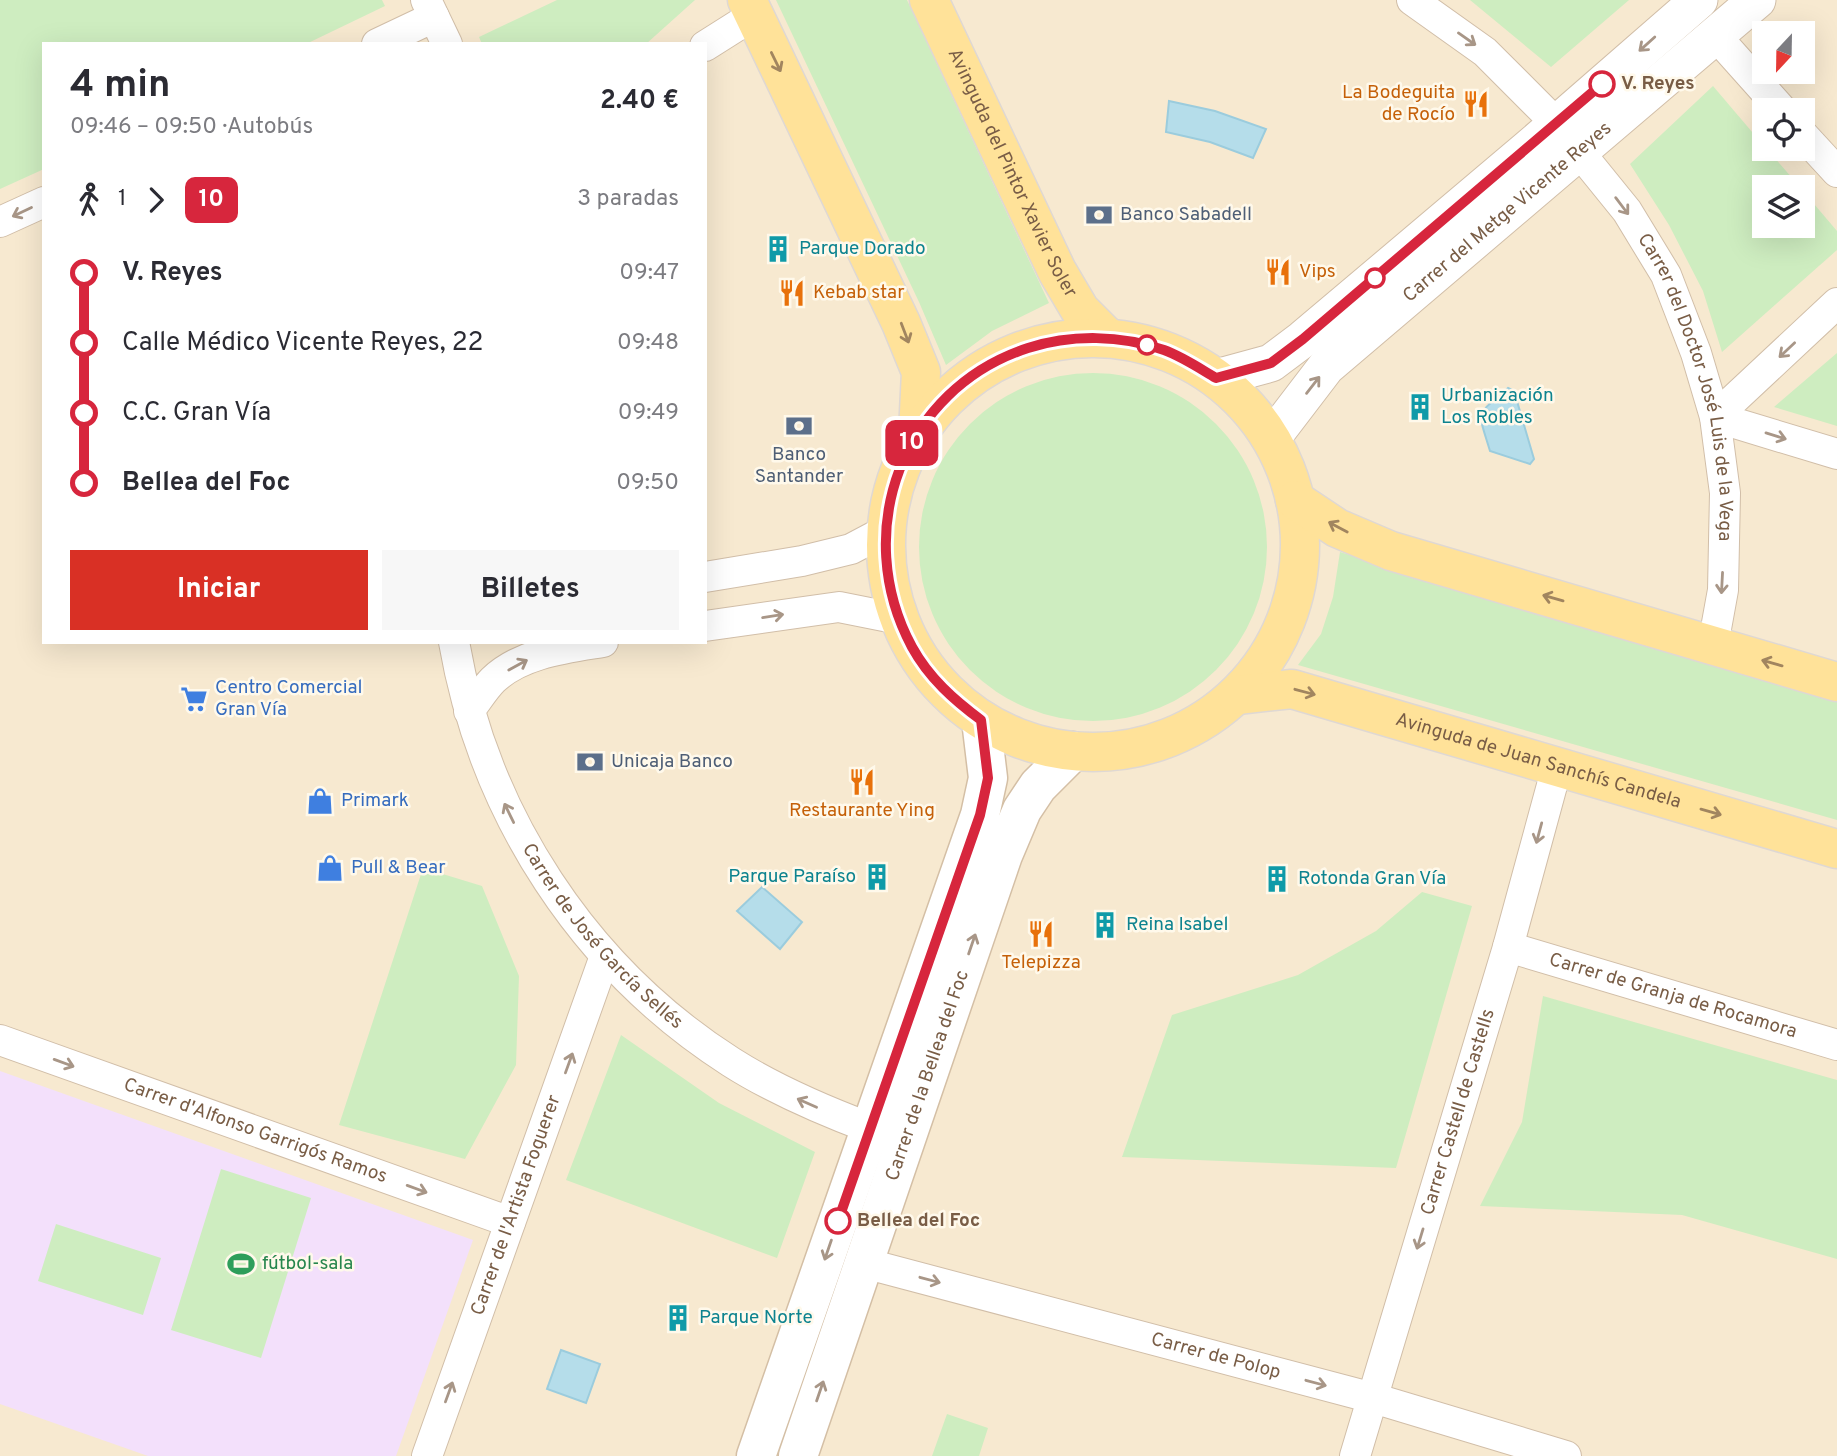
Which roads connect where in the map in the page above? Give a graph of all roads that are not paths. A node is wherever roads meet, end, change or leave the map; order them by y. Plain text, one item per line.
1 (929, 0) edge
2 (1412, 0) edge
3 (1757, 0) edge
4 (1695, 1) edge
5 (750, 7) edge
6 (430, 8) edge
7 (1715, 35) junction
8 (380, 42) edge
9 (446, 42) edge
10 (707, 44) edge
11 (1771, 98) edge
12 (1557, 124) junction
13 (1815, 148) edge
14 (1580, 153) junction
15 (1837, 172) edge
16 (42, 203) edge
17 (0, 222) edge
18 (1837, 303) edge
19 (1108, 338) junction
20 (1216, 378) junction
21 (1716, 417) junction
22 (918, 432) junction
23 (1271, 439) junction
24 (1837, 454) edge
25 (1296, 500) junction
26 (885, 531) junction
27 (707, 577) edge
28 (899, 619) junction
29 (707, 626) edge
30 (454, 644) edge
31 (591, 644) edge
32 (1713, 645) junction
33 (1837, 682) edge
34 (1237, 695) junction
35 (469, 711) junction
36 (981, 720) junction
37 (1073, 751) junction
38 (1557, 767) junction
39 (1837, 849) edge
40 (1508, 947) junction
41 (606, 957) junction
42 (0, 1040) edge
43 (1837, 1045) edge
44 (870, 1128) junction
45 (510, 1222) junction
46 (864, 1263) junction
47 (1373, 1398) junction
48 (426, 1456) edge
49 (756, 1456) edge
50 (798, 1456) edge
51 (1355, 1456) edge
52 (1566, 1456) edge

1 - 19 main road, Avinguda del Pintor Xavier Soler
2 -> 12 street
3 - 7 street, Carrer del Metge Vicente Reyes
4 -> 12 street, Carrer del Metge Vicente Reyes
5 - 10 street
5 -> 22 main road
6 - 8 street
6 - 9 street
7 - 11 street
7 - 14 street, Carrer del Metge Vicente Reyes
12 - 20 street, Carrer del Metge Vicente Reyes
13 - 15 street
14 -> 21 street, Carrer del Doctor José Luis de la Vega
23 -> 14 street, Carrer del Metge Vicente Reyes
16 -> 17 street
18 -> 21 street
19 - 20 main road
19 - 22 main road
20 - 23 main road
21 -> 24 street
21 -> 32 street, Carrer del Doctor José Luis de la Vega
22 - 26 main road
23 - 25 main road
32 -> 25 main road
25 - 34 main road
26 - 27 street
26 - 28 main road
29 -> 28 street
28 - 36 main road
30 - 35 street, Carrer de José García Sellés
35 -> 31 street
33 -> 32 main road
34 - 37 main road
34 -> 38 main road, Avinguda de Juan Sanchís Candela
41 -> 35 street, Carrer de José García Sellés
36 - 37 main road
36 - 44 main road, Carrer de la Bellea del Foc
46 -> 37 main road, Carrer de la Bellea del Foc
38 -> 39 main road, Avinguda de Juan Sanchís Candela
38 -> 40 street, Carrer Castell de Castells
40 - 43 street, Carrer de Granja de Rocamora
40 -> 47 street, Carrer Castell de Castells
44 -> 41 street, Carrer de José García Sellés
45 -> 41 street, Carrer de l'Artista Foguerer
42 -> 45 street, Carrer d'Alfonso Garrigós Ramos
44 -> 49 main road, Carrer de la Bellea del Foc
48 -> 45 street, Carrer de l'Artista Foguerer
46 -> 47 street, Carrer de Polop
50 -> 46 main road, Carrer de la Bellea del Foc
47 - 51 street, Carrer Castell de Castells
47 - 52 street, Carrer de Polop

